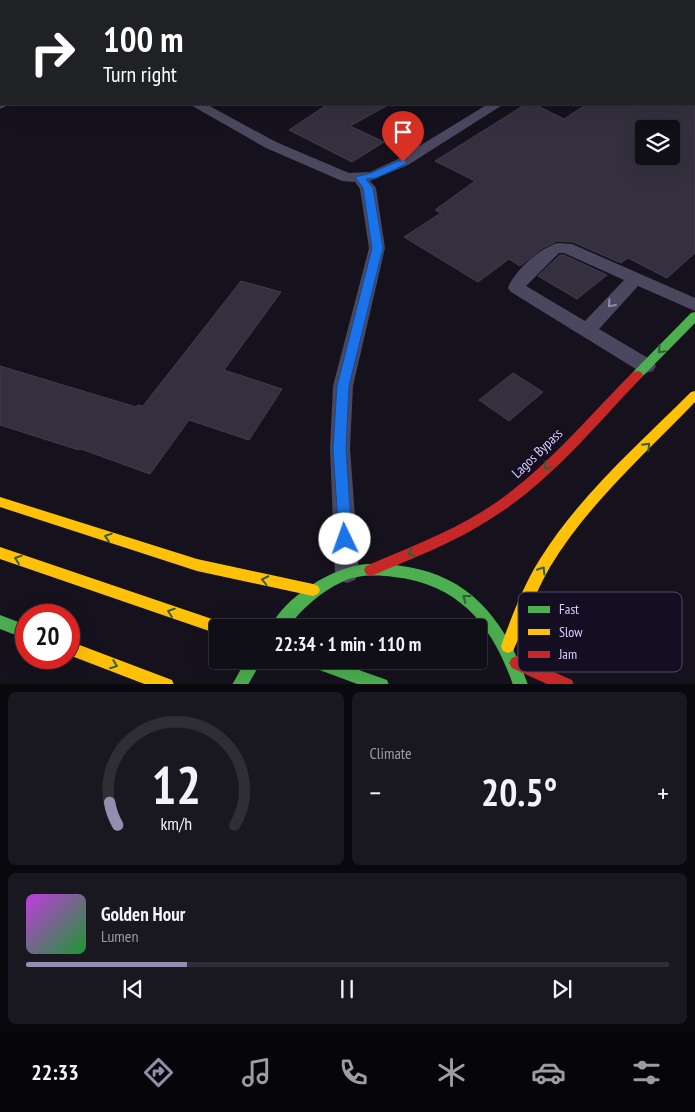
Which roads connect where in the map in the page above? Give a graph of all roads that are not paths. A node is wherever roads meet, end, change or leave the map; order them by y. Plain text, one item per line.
1 (198, 105) edge
2 (496, 105) edge
3 (359, 177) junction
4 (635, 278) junction
5 (695, 305) edge
6 (695, 316) edge
7 (587, 330) junction
8 (646, 366) junction
9 (695, 395) edge
10 (0, 502) edge
11 (0, 553) edge
12 (371, 570) junction
13 (347, 573) junction
14 (313, 590) junction
15 (530, 592) edge
16 (284, 619) edge
17 (518, 621) edge
18 (0, 622) edge
19 (209, 625) edge
20 (15, 628) edge
21 (508, 646) junction
22 (80, 652) edge
23 (517, 663) joint
24 (518, 668) edge
25 (248, 669) edge
26 (337, 669) edge
27 (538, 672) edge
28 (167, 684) edge
29 (239, 684) edge
30 (382, 684) edge
31 (567, 684) edge

1 - 3 lane
2 - 3 lane
3 - 13 lane
4 - 5 lane
4 -> 7 lane
4 - 7 lane
6 -> 8 main road, Lagos Bypass
7 - 8 lane
8 -> 12 main road, Lagos Bypass
15 -> 9 main road
14 -> 10 main road
19 -> 11 main road
12 - 13 main road
21 -> 12 main road
13 - 14 main road
14 - 16 main road
21 -> 17 main road
18 - 20 main road
21 - 23 main road
22 -> 28 main road
23 - 24 main road
25 - 29 main road
26 - 30 main road
27 - 31 main road

